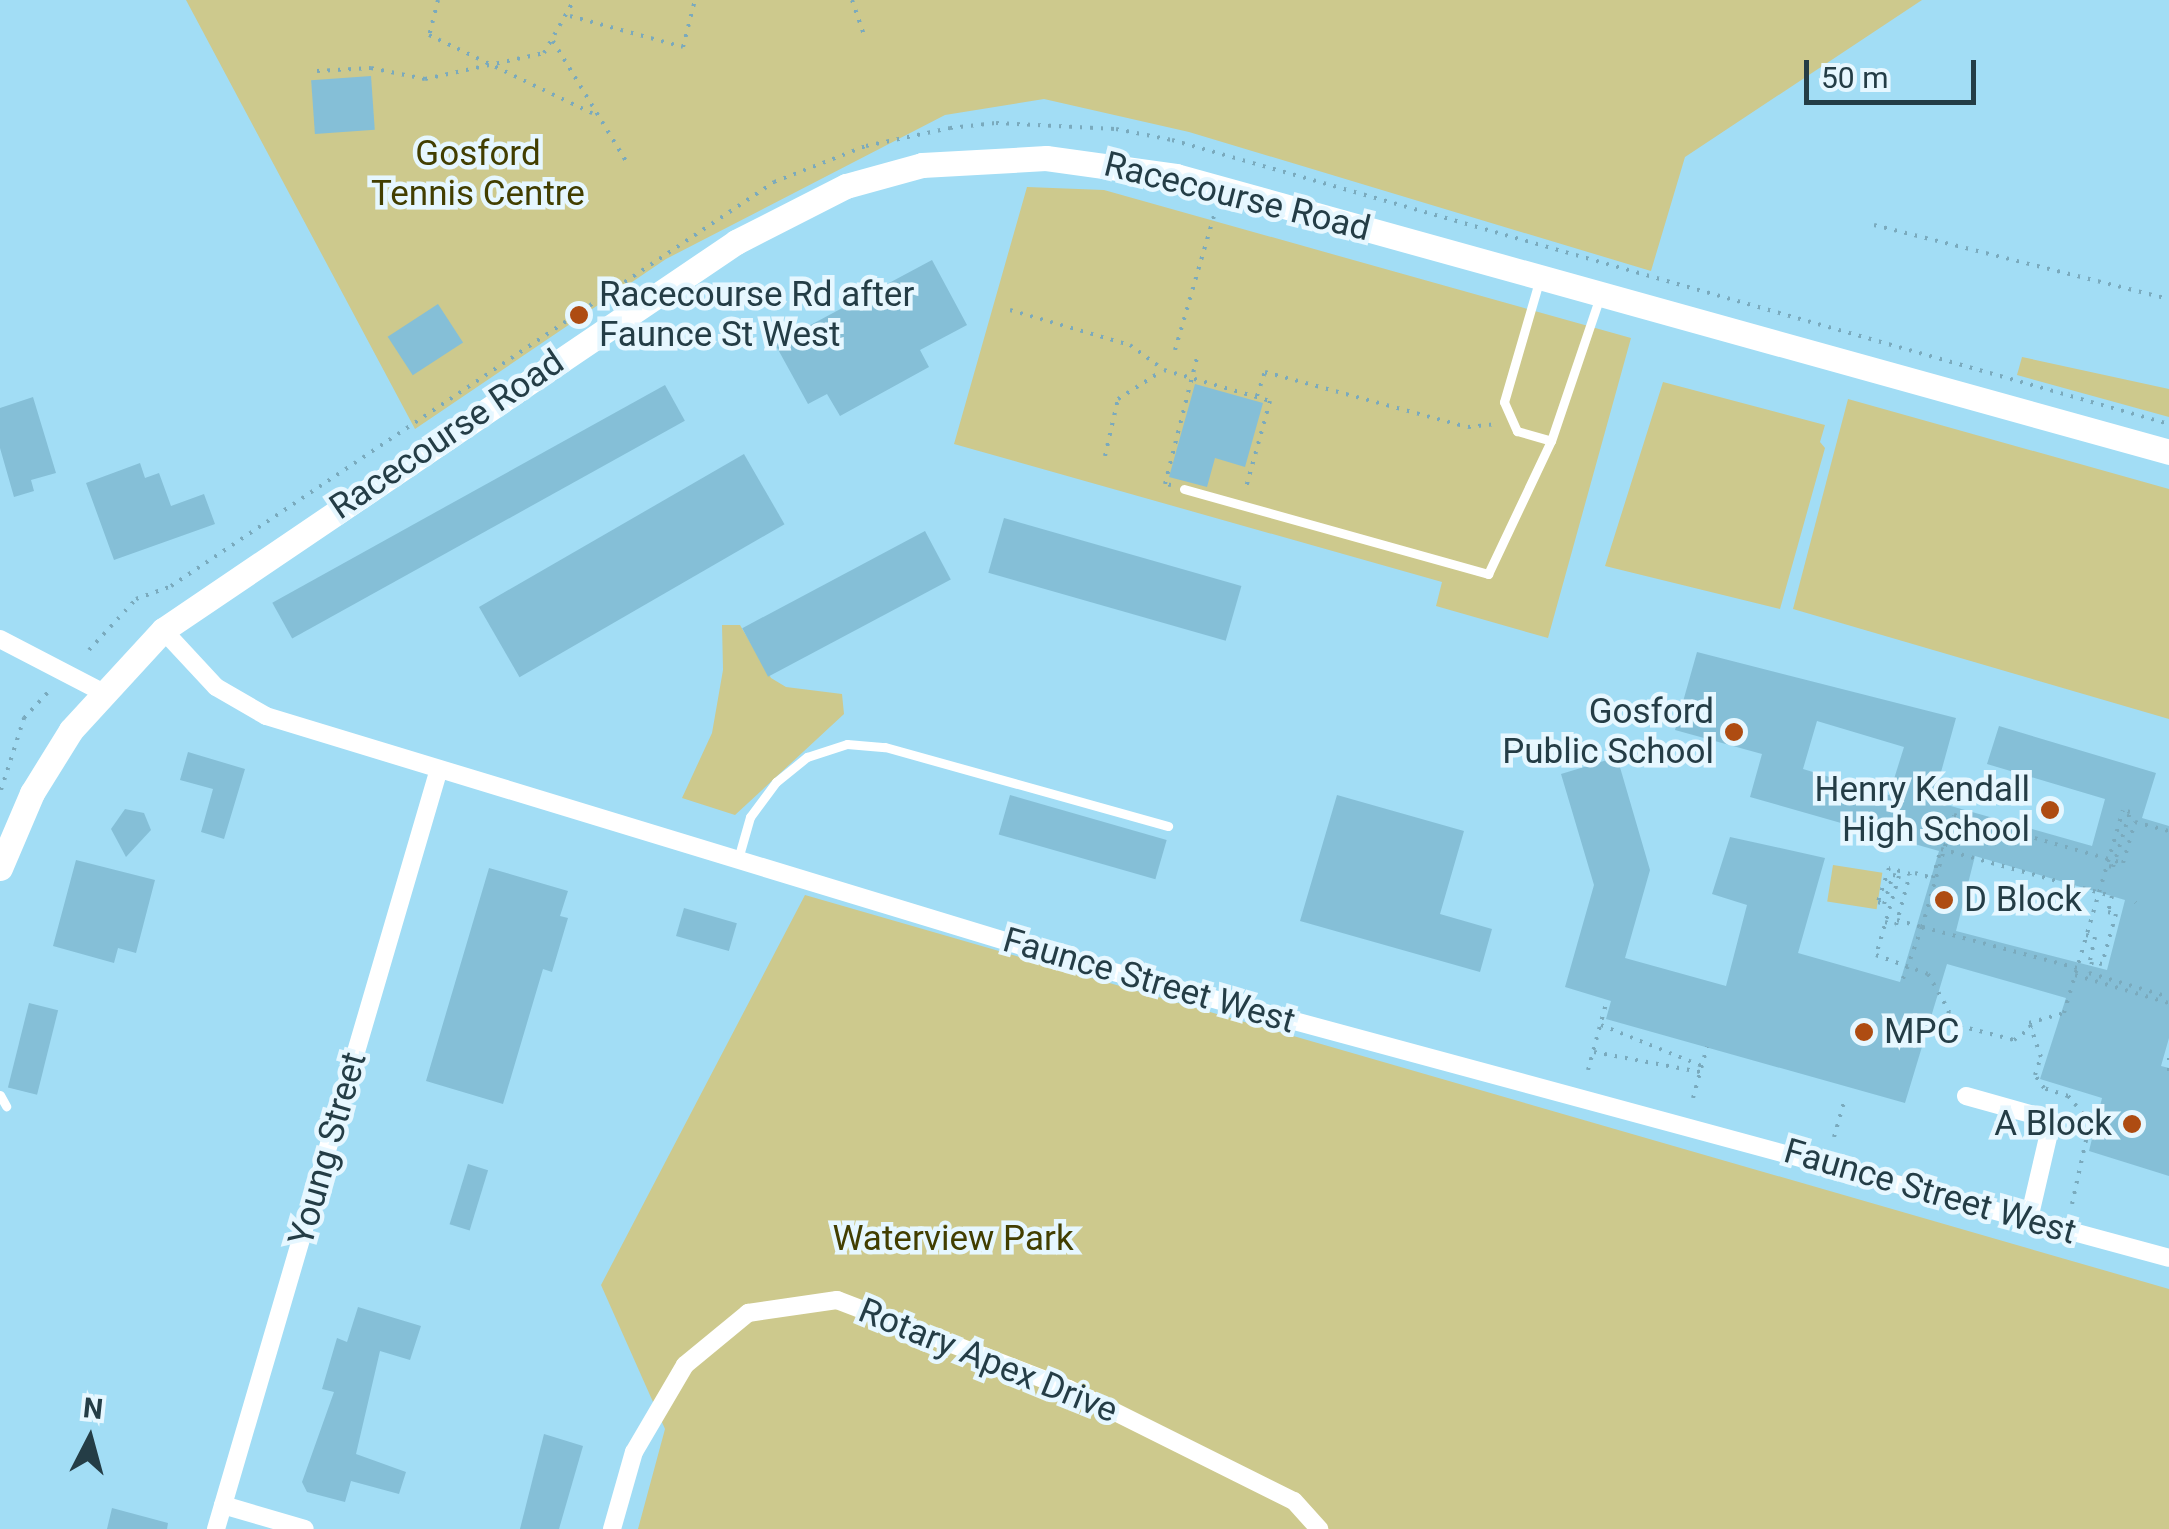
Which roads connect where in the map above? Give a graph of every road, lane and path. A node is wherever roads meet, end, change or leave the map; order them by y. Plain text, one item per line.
1 (438, 0) edge
2 (574, 0) edge
3 (695, 0) edge
4 (852, 0) edge
5 (570, 16) junction
6 (864, 34) dead end
7 (552, 41) junction
8 (490, 64) junction
9 (317, 71) dead end
10 (592, 112) junction
11 (626, 161) dead end
12 (1222, 188) junction
13 (1874, 225) dead end
14 (1540, 277) junction
15 (1600, 293) junction
16 (2169, 299) edge
17 (1010, 310) dead end
18 (1175, 350) dead end
19 (1198, 354) dead end
20 (1164, 370) junction
21 (1192, 378) junction
22 (1257, 398) junction
23 (1512, 420) junction
24 (2169, 424) edge
25 (1551, 441) junction
26 (2169, 452) edge
27 (1104, 456) dead end
28 (1184, 489) joint
29 (1240, 505) junction
30 (163, 630) junction
31 (0, 639) edge
32 (90, 650) dead end
33 (49, 691) dead end
34 (102, 692) junction
35 (440, 769) junction
36 (1, 790) edge
37 (1168, 826) dead end
38 (2169, 831) edge
39 (2117, 856) junction
40 (738, 860) junction
41 (1918, 861) dead end
42 (2107, 865) junction
43 (0, 868) edge
44 (1912, 873) junction
45 (2099, 892) junction
46 (1897, 920) junction
47 (1886, 922) junction
48 (1922, 926) junction
49 (2086, 935) junction
50 (2092, 962) junction
51 (1910, 968) junction
52 (2076, 971) junction
53 (1905, 985) dead end
54 (1608, 1000) dead end
55 (2169, 1000) edge
56 (1929, 1018) dead end
57 (1946, 1022) junction
58 (1601, 1025) junction
59 (1962, 1026) junction
60 (2032, 1027) junction
61 (1707, 1047) dead end
62 (1594, 1052) junction
63 (2169, 1058) edge
64 (1701, 1069) junction
65 (1588, 1070) dead end
66 (2169, 1071) edge
67 (2035, 1075) junction
68 (2029, 1082) dead end
69 (0, 1095) edge
70 (1966, 1096) dead end
71 (1693, 1098) dead end
72 (1844, 1102) dead end
73 (6, 1106) dead end
74 (1834, 1137) dead end
75 (2072, 1204) dead end
76 (2028, 1219) junction
77 (2169, 1258) edge
78 (223, 1505) junction
79 (216, 1529) edge
80 (305, 1529) edge
81 (612, 1529) edge
82 (1319, 1529) edge

1 - 8 path
2 - 5 path
3 - 5 path
4 - 6 path
5 - 7 path
7 - 8 path
7 - 10 path
8 - 9 path
8 - 10 path
10 - 11 path
12 - 14 main road, Racecourse Road
12 - 18 path
12 - 30 main road, Racecourse Road
13 - 16 path
14 - 15 main road, Racecourse Road
14 - 23 lane
15 - 25 lane
15 - 26 main road, Racecourse Road
17 - 20 path
19 - 21 path
20 - 21 path
20 - 27 path
21 - 22 path
21 - 28 path
22 - 23 path
22 - 29 path
23 - 25 lane
24 - 32 path
25 - 29 lane
28 - 29 lane
30 - 34 main road, Racecourse Road
30 - 35 street, Faunce Street West
31 - 34 street
33 - 36 path
34 - 43 main road, Racecourse Road
35 - 40 street, Faunce Street West
35 - 78 street, Young Street
37 - 40 lane
38 - 39 path
38 - 48 path
39 - 42 path
39 - 42 path
40 - 76 street, Faunce Street West
41 - 44 path
42 - 45 path
44 - 45 path
44 - 46 path
44 - 47 path
45 - 49 path
45 - 50 path
46 - 47 path
46 - 48 path
47 - 51 path
48 - 51 path
48 - 52 path
49 - 50 path
49 - 52 path
50 - 55 path
51 - 53 path
51 - 57 path
52 - 55 path
52 - 60 path
54 - 58 path
56 - 57 path
57 - 59 path
57 - 59 path
58 - 62 path
58 - 64 path
59 - 60 path
60 - 67 path
61 - 64 path
62 - 64 path
62 - 65 path
63 - 66 path
64 - 71 path
67 - 68 path
67 - 75 path
69 - 73 lane
70 - 76 street
72 - 74 path
76 - 77 street, Faunce Street West
78 - 79 street, Young Street
78 - 80 street
81 - 82 street, Rotary Apex Drive

